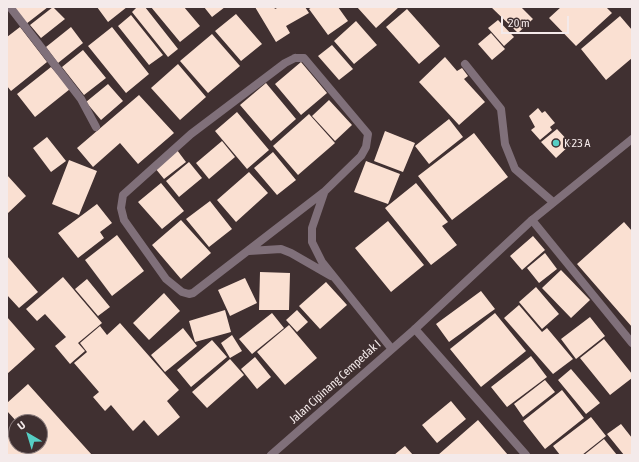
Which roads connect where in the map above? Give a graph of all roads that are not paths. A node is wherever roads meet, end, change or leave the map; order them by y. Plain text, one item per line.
1 (10, 7) edge
2 (465, 64) dead end
3 (96, 127) dead end
4 (632, 139) edge
5 (324, 192) junction
6 (553, 202) junction
7 (532, 220) junction
8 (249, 251) junction
9 (337, 280) junction
10 (415, 328) junction
11 (632, 343) edge
12 (391, 348) junction
13 (272, 455) edge
14 (526, 455) edge

1 - 3 street
2 - 6 street
4 - 6 street, Jalan Cipinang Cempedak I
5 - 8 street
5 - 8 street
5 - 9 street
6 - 7 street, Jalan Cipinang Cempedak I
7 - 10 street, Jalan Cipinang Cempedak I
7 - 11 street
8 - 9 street
9 - 12 street
10 - 12 street, Jalan Cipinang Cempedak I
10 - 14 street
12 - 13 street, Jalan Cipinang Cempedak I

